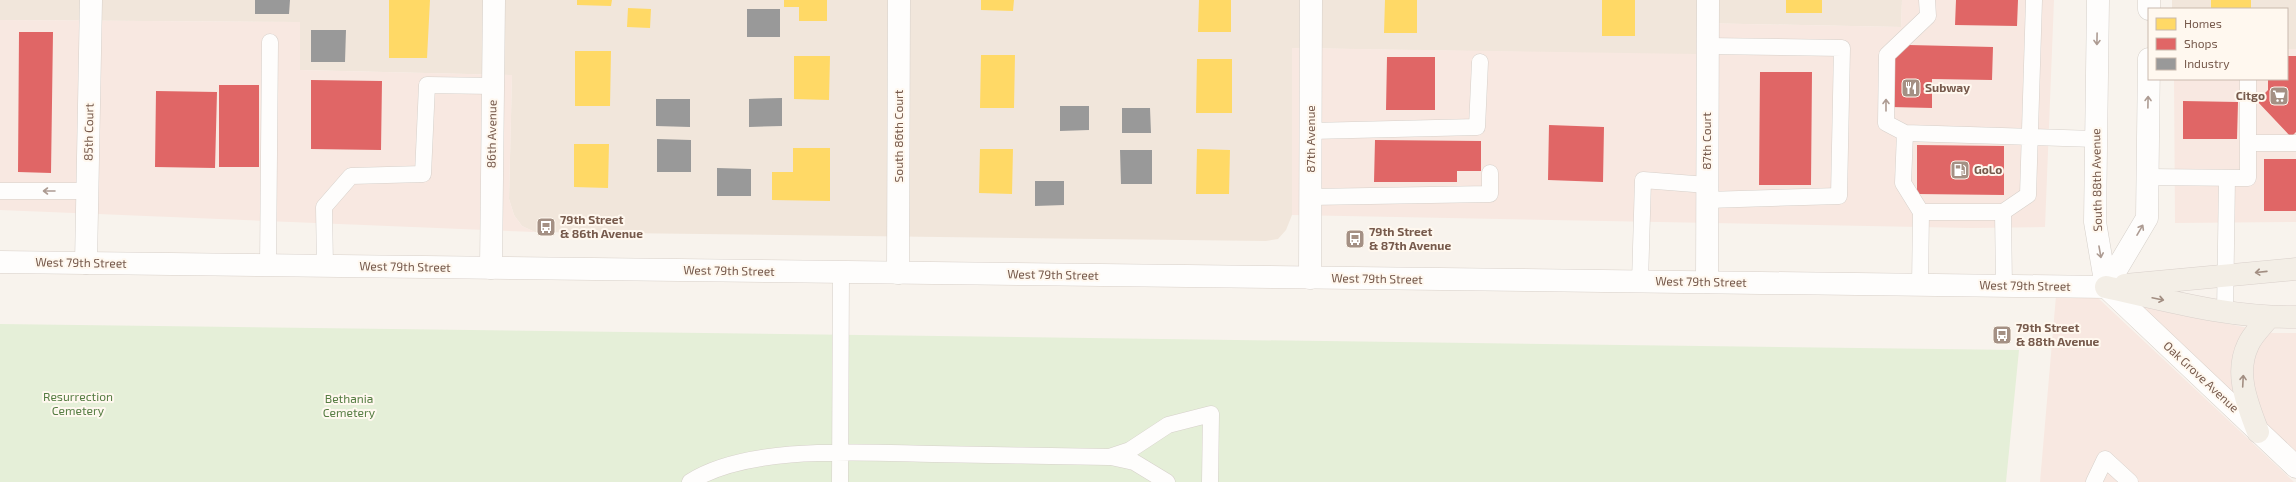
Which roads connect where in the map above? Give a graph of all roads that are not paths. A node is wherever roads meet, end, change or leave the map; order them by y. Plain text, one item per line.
1 (90, 0) edge
2 (494, 0) edge
3 (899, 0) edge
4 (1311, 0) edge
5 (1708, 0) edge
6 (1927, 0) edge
7 (2034, 0) edge
8 (2098, 0) edge
9 (270, 42) dead end
10 (1708, 46) junction
11 (1480, 62) dead end
12 (2149, 80) edge
13 (2248, 80) edge
14 (493, 86) junction
15 (1311, 131) junction
16 (1905, 133) junction
17 (2030, 136) junction
18 (2096, 138) junction
19 (2248, 143) junction
20 (2296, 143) edge
21 (1490, 173) dead end
22 (2147, 177) junction
23 (2227, 178) junction
24 (0, 191) edge
25 (88, 191) junction
26 (1707, 193) junction
27 (1310, 197) junction
28 (1921, 212) junction
29 (2003, 212) junction
30 (0, 262) edge
31 (86, 263) junction
32 (268, 265) junction
33 (325, 266) junction
34 (491, 268) junction
35 (2296, 269) edge
36 (841, 272) junction
37 (898, 273) junction
38 (2226, 275) junction
39 (1310, 278) junction
40 (1640, 282) junction
41 (1707, 282) junction
42 (1920, 285) junction
43 (2004, 286) junction
44 (2106, 287) junction
45 (2225, 313) junction
46 (2296, 317) edge
47 (2268, 318) junction
48 (2258, 432) junction
49 (841, 452) junction
50 (1109, 457) junction
51 (2296, 467) edge
52 (690, 482) edge
53 (840, 482) edge
54 (1167, 482) edge
55 (1210, 482) edge
56 (2094, 482) edge
57 (2130, 482) edge

1 - 25 main road, 85th Court
2 - 14 main road, 86th Avenue
3 - 37 main road, South 86th Court
4 - 15 main road, 87th Avenue
5 - 10 main road, 87th Court
16 -> 6 lane
7 - 17 lane
8 -> 18 main road, South 88th Avenue
9 - 32 lane
10 - 26 main road, 87th Court
10 - 26 lane
11 - 15 lane
22 -> 12 main road
13 - 19 lane
14 - 33 lane
14 - 34 main road, 86th Avenue
15 - 27 main road, 87th Avenue
16 - 17 lane
16 - 28 lane
17 - 18 lane
17 - 29 lane
18 -> 44 main road, South 88th Avenue
19 - 20 lane
19 - 23 lane
21 - 27 lane
22 - 23 lane
44 -> 22 main road
23 - 38 lane
25 -> 24 lane
25 - 31 main road, 85th Court
26 - 40 lane
26 - 41 main road, 87th Court
27 - 39 main road, 87th Avenue
28 - 29 lane
28 - 42 lane
29 - 43 lane
30 - 31 main road, West 79th Street
31 - 32 main road, West 79th Street
32 - 33 main road, West 79th Street
33 - 34 main road, West 79th Street
34 - 36 main road, West 79th Street
35 -> 38 main road
36 - 37 main road, West 79th Street
36 - 49 lane
37 - 39 main road, West 79th Street
38 - 44 main road
38 - 45 lane
39 - 40 main road, West 79th Street
40 - 41 main road, West 79th Street
41 - 42 main road, West 79th Street
42 - 43 main road, West 79th Street
43 - 44 main road, West 79th Street
44 -> 45 main road
44 - 48 main road, Oak Grove Avenue
45 - 47 main road
46 - 47 main road
48 -> 47 main road
48 - 51 main road, Oak Grove Avenue
49 - 50 lane
49 - 52 lane
49 - 53 lane
50 - 54 lane
50 - 55 lane
56 - 57 lane

